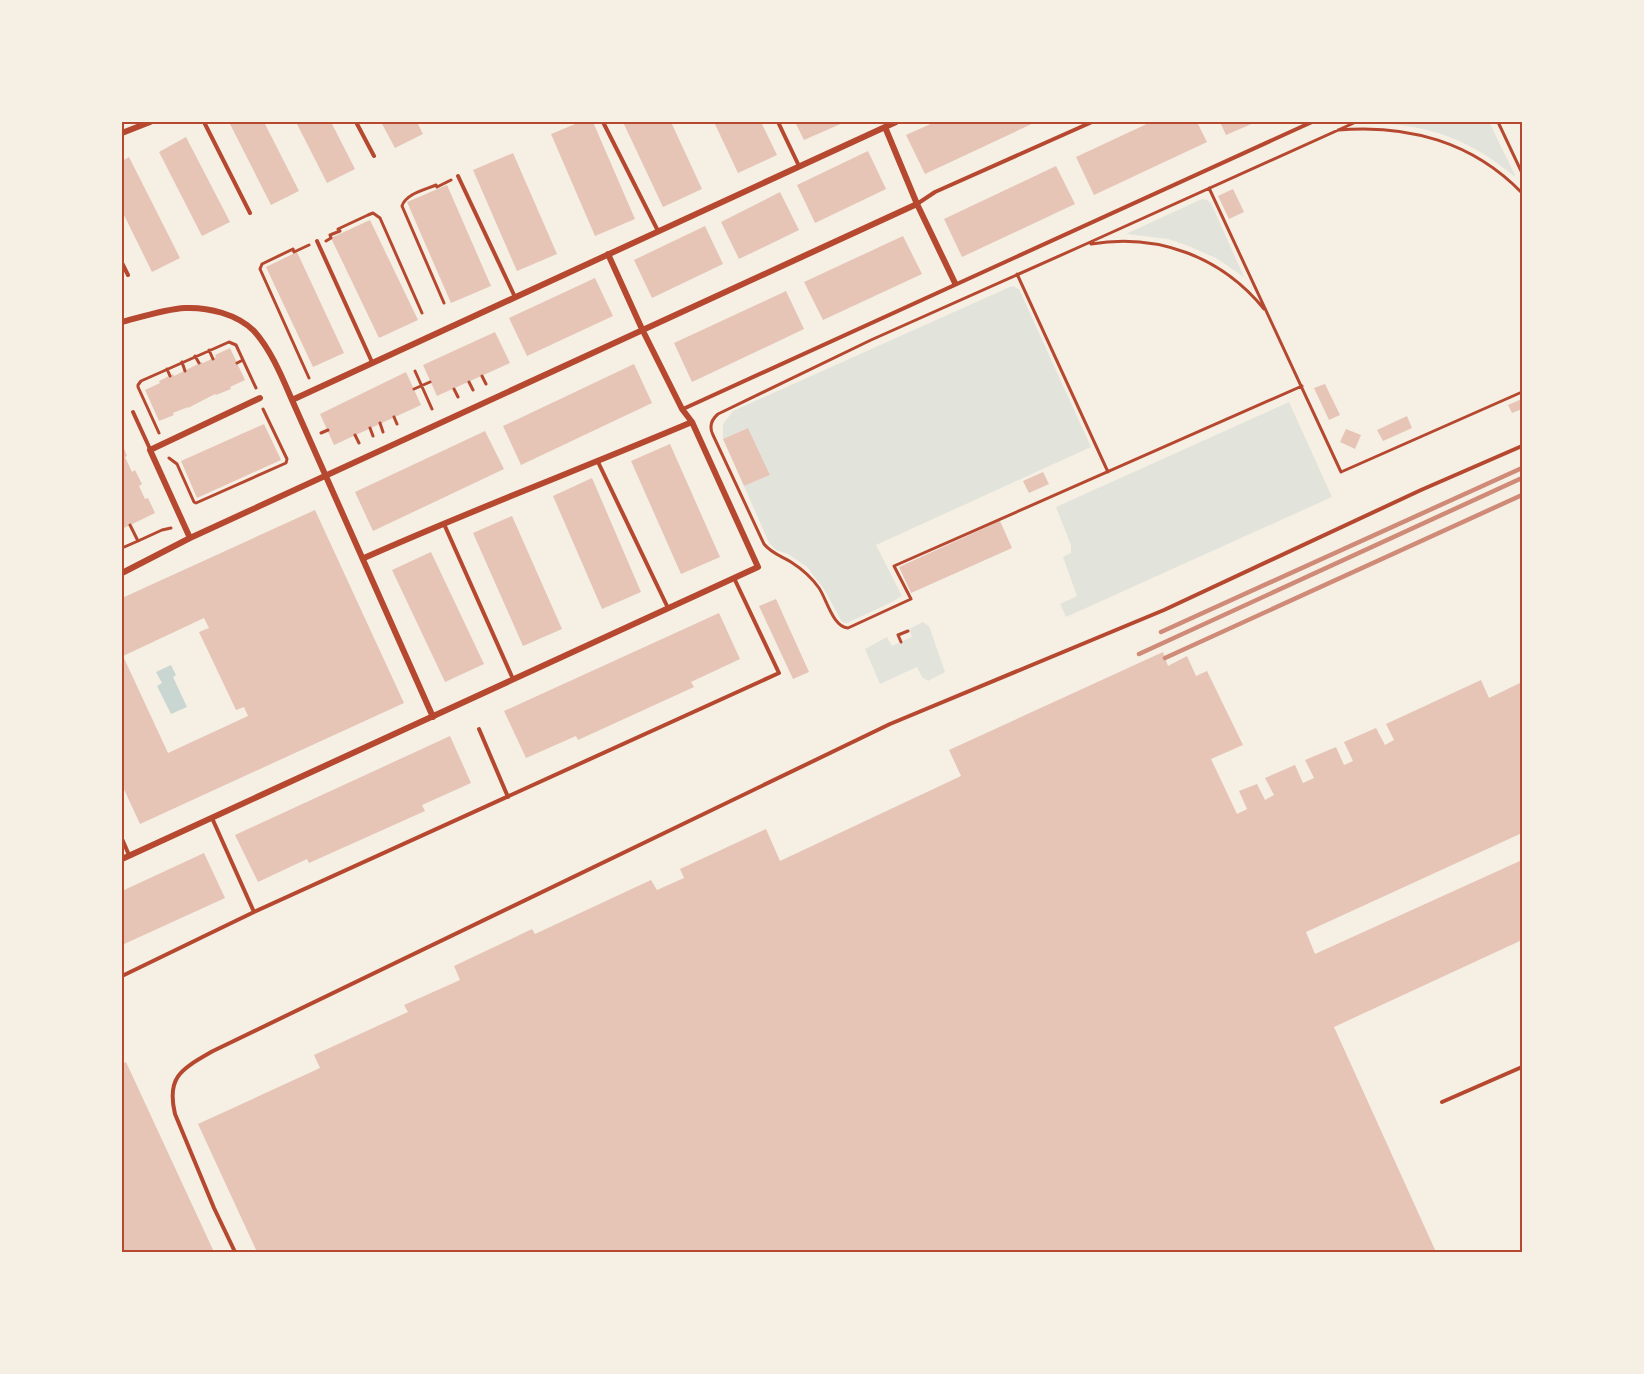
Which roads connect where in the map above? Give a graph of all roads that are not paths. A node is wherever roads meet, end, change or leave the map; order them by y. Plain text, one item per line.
1 (150, 122) edge
2 (204, 122) edge
3 (356, 122) edge
4 (603, 122) edge
5 (778, 122) edge
6 (896, 122) edge
7 (1092, 122) edge
8 (1311, 122) edge
9 (885, 127) junction
10 (122, 132) edge
11 (374, 156) dead end
12 (799, 166) junction
13 (458, 176) road end
14 (917, 204) junction
15 (250, 213) dead end
16 (658, 231) junction
17 (318, 242) road end
18 (608, 254) junction
19 (122, 262) edge
20 (128, 275) dead end
21 (956, 283) junction
22 (515, 297) junction
23 (122, 322) edge
24 (642, 329) junction
25 (372, 362) junction
26 (260, 398) road end
27 (292, 400) junction
28 (682, 409) junction
29 (133, 412) dead end
30 (692, 422) junction
31 (1522, 446) edge
32 (150, 450) junction
33 (598, 462) junction
34 (325, 477) junction
35 (443, 523) junction
36 (190, 538) junction
37 (364, 558) junction
38 (122, 573) edge
39 (734, 578) junction
40 (669, 608) junction
41 (514, 679) junction
42 (433, 717) junction
43 (479, 729) dead end
44 (508, 797) junction
45 (212, 818) junction
46 (122, 839) edge
47 (129, 856) junction
48 (122, 860) edge
49 (254, 912) junction
50 (122, 976) edge
51 (1522, 1067) edge
52 (1442, 1102) dead end
53 (235, 1252) edge

1 - 10 street
2 - 15 lane
3 - 11 lane
4 - 16 lane
5 - 12 lane
6 - 9 street
7 - 14 lane
8 - 21 lane
9 - 12 street
9 - 14 street
12 - 16 street
13 - 22 lane
14 - 21 street
14 - 24 street
16 - 18 street
17 - 25 lane
18 - 22 street
18 - 24 street
19 - 20 lane
21 - 28 lane
22 - 25 street
23 - 27 street
24 - 28 street
24 - 34 street
25 - 27 street
26 - 32 street
27 - 34 street
28 - 30 street
29 - 32 lane
30 - 33 street
30 - 39 street
31 - 53 lane
32 - 36 street
33 - 35 street
33 - 40 lane
34 - 36 street
34 - 37 street
35 - 37 street
35 - 41 lane
36 - 38 street
37 - 42 street
39 - 40 street
39 - 44 lane
40 - 41 street
41 - 42 street
42 - 45 street
43 - 44 lane
44 - 49 lane
45 - 47 street
45 - 49 lane
46 - 47 lane
47 - 48 street
49 - 50 lane
51 - 52 lane

